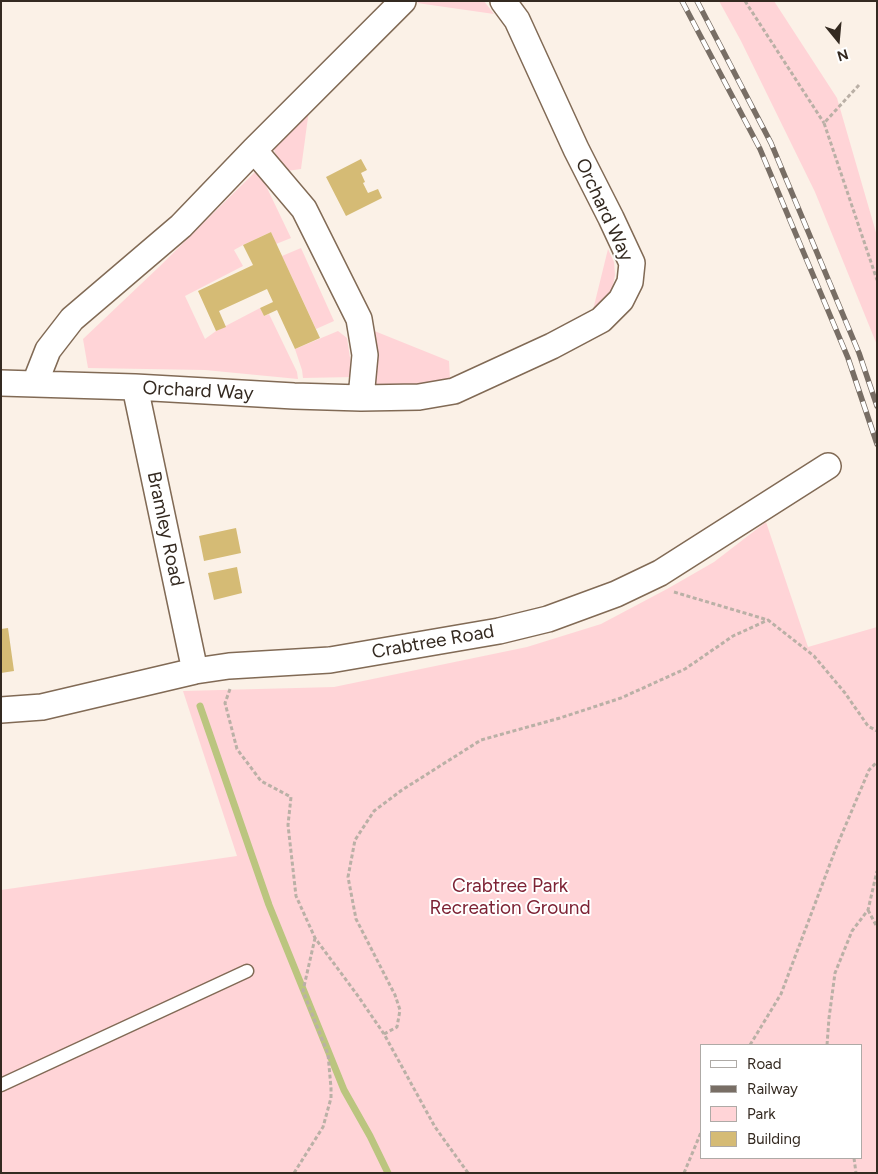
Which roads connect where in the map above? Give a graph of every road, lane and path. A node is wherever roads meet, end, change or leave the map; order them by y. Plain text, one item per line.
1 (403, 1) edge
2 (503, 1) edge
3 (746, 1) edge
4 (860, 85) dead end
5 (824, 123) junction
6 (254, 150) junction
7 (877, 280) edge
8 (1, 383) edge
9 (36, 383) junction
10 (135, 387) junction
11 (361, 398) junction
12 (828, 466) dead end
13 (660, 573) junction
14 (768, 620) junction
15 (230, 666) junction
16 (195, 672) junction
17 (1, 710) edge
18 (877, 731) edge
19 (877, 762) edge
20 (877, 871) edge
21 (868, 910) junction
22 (877, 926) edge
23 (315, 938) junction
24 (247, 972) dead end
25 (384, 1034) junction
26 (751, 1044) edge
27 (827, 1044) edge
28 (1, 1085) edge
29 (700, 1135) edge
30 (854, 1159) edge
31 (294, 1173) edge
32 (468, 1173) edge
33 (684, 1173) edge
34 (856, 1173) edge

1 - 6 street
2 - 11 street, Orchard Way
3 - 5 path
4 - 5 path
5 - 7 path
6 - 9 street
6 - 11 street
8 - 9 street, Orchard Way
9 - 10 street, Orchard Way
10 - 11 street, Orchard Way
10 - 16 street, Bramley Road
12 - 13 street, Crabtree Road
13 - 14 path
13 - 15 street, Crabtree Road
14 - 18 path
14 - 25 path
15 - 16 street, Crabtree Road
15 - 23 path
16 - 17 street, Crabtree Road
19 - 26 path
20 - 21 path
21 - 22 path
21 - 27 path
23 - 25 path
23 - 31 path
24 - 28 lane
25 - 32 path
29 - 33 path
30 - 34 path

